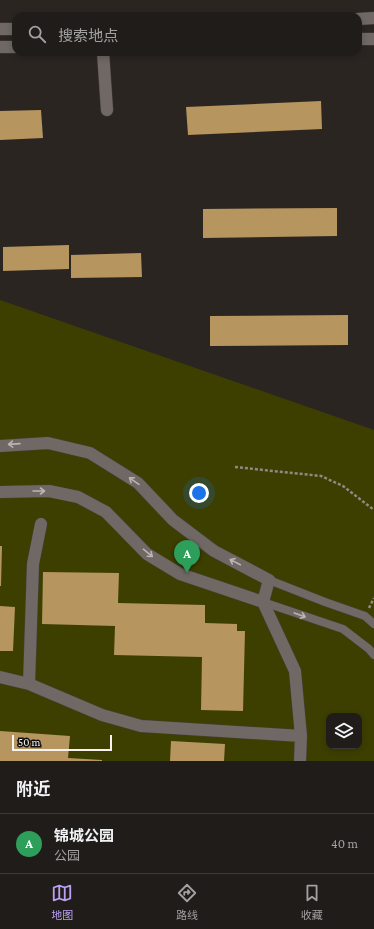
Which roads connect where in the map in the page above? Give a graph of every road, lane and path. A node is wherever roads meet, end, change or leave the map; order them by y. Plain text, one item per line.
1 (374, 18) edge
2 (362, 19) edge
3 (0, 29) edge
4 (12, 29) edge
5 (362, 39) edge
6 (374, 39) edge
7 (0, 47) edge
8 (12, 47) edge
9 (103, 56) edge
10 (107, 110) dead end
11 (0, 446) edge
12 (235, 467) dead end
13 (0, 492) edge
14 (374, 510) edge
15 (41, 524) dead end
16 (269, 580) junction
17 (263, 602) junction
18 (374, 624) edge
19 (374, 655) edge
20 (0, 678) edge
21 (29, 684) junction
22 (301, 736) junction
23 (300, 761) edge

1 - 2 street
3 - 4 street
5 - 6 street
7 - 8 street
9 - 10 street
16 -> 11 street
12 - 14 path
13 -> 17 street
15 - 21 street
16 - 17 street
16 - 18 lane
17 -> 19 lane
17 - 22 street
20 - 21 street
21 - 22 street
22 - 23 street

